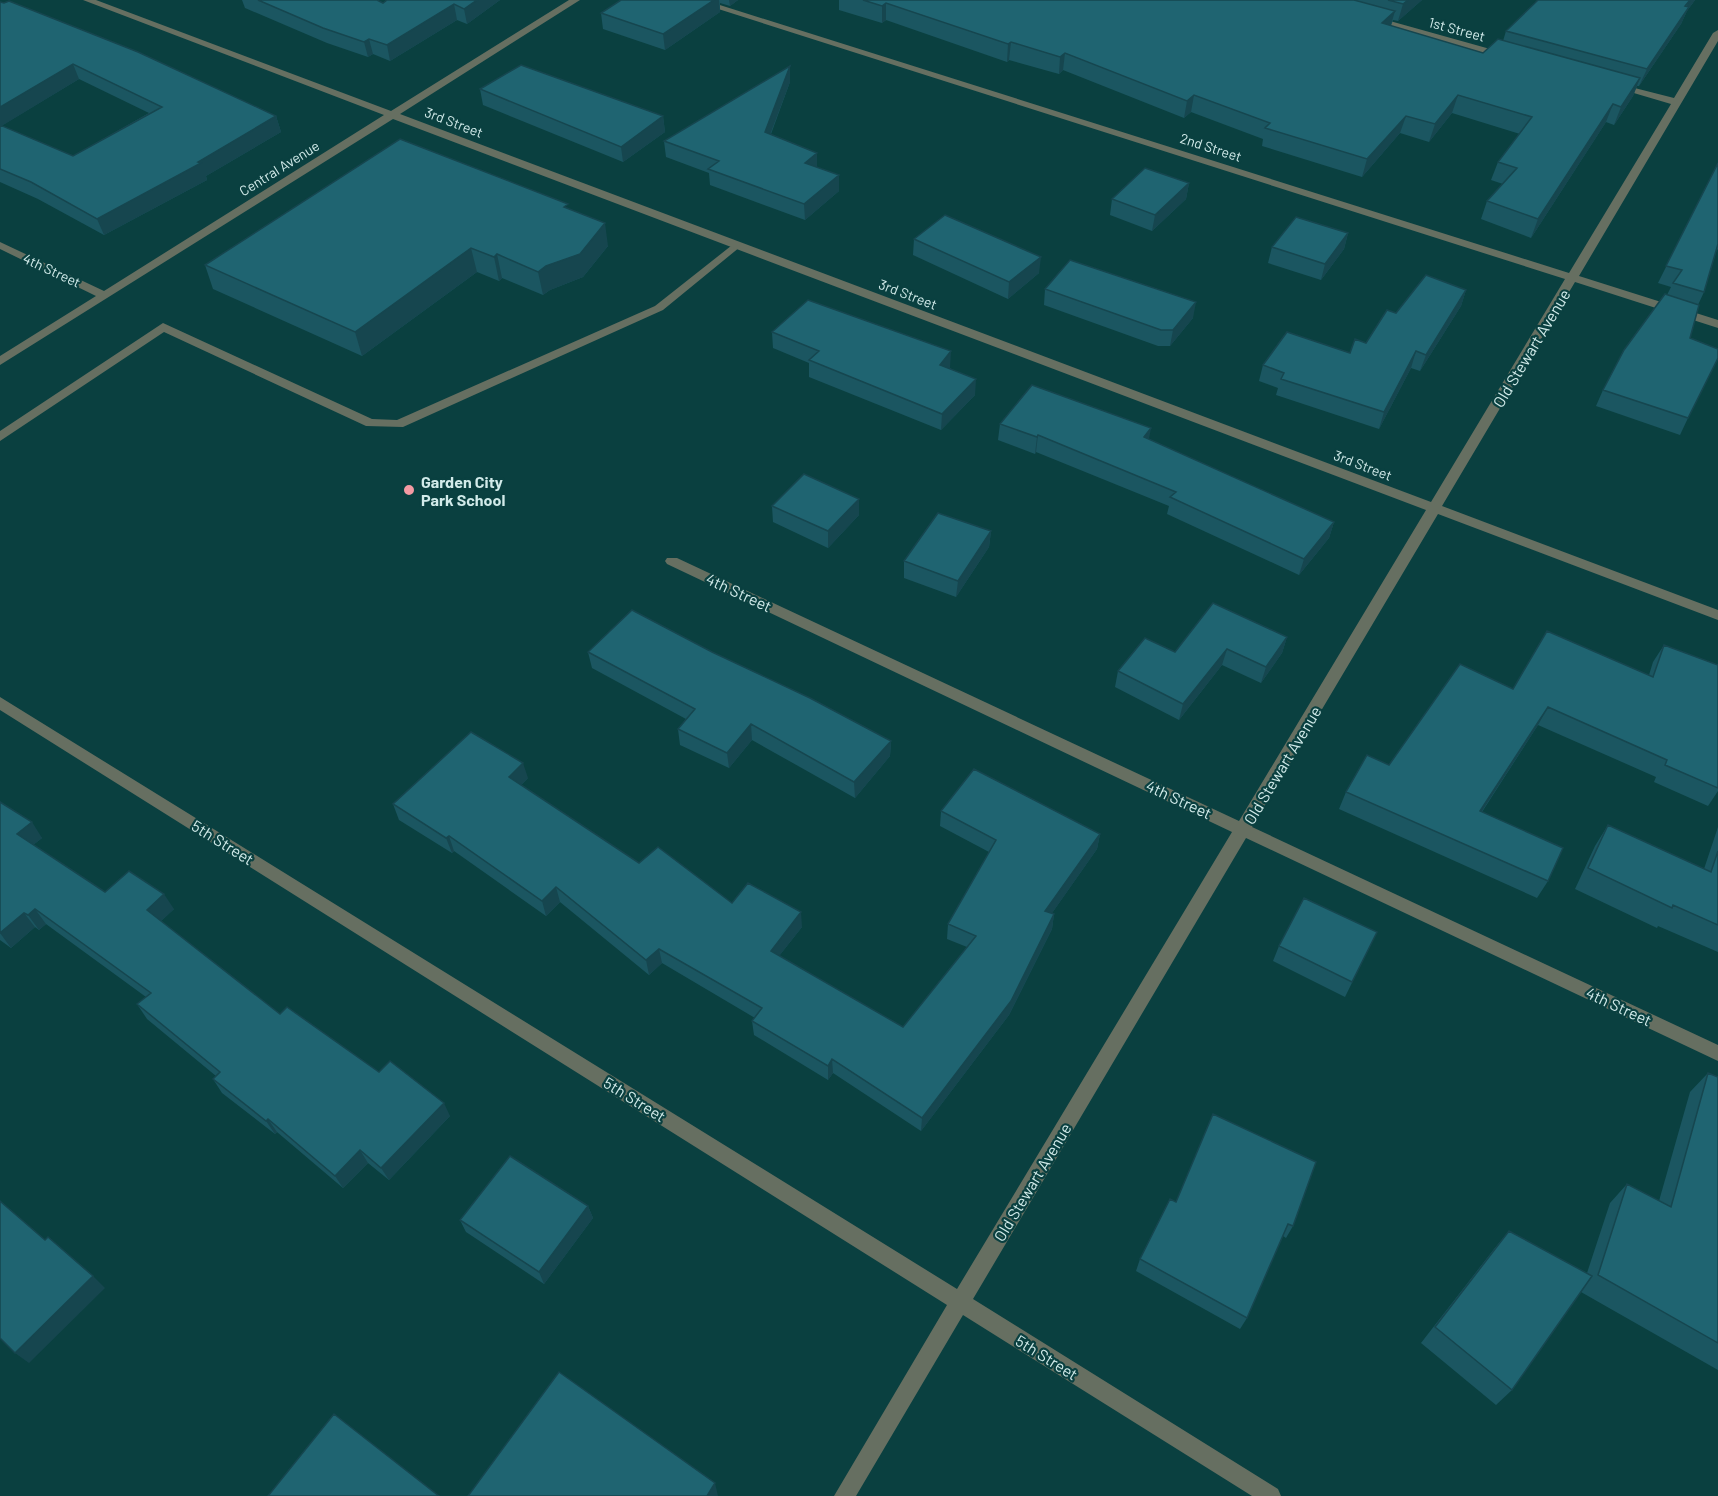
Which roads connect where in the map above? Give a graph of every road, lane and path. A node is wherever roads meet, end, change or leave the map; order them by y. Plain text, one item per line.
1 (88, 0) edge
2 (575, 0) edge
3 (695, 0) edge
4 (1358, 15) edge
5 (1718, 33) edge
6 (1517, 59) edge
7 (1608, 84) edge
8 (1676, 102) junction
9 (392, 115) junction
10 (0, 245) edge
11 (736, 245) junction
12 (1573, 278) junction
13 (104, 295) junction
14 (1718, 324) edge
15 (0, 361) edge
16 (0, 437) edge
17 (1435, 508) junction
18 (672, 561) dead end
19 (1718, 615) edge
20 (0, 703) edge
21 (1243, 830) junction
22 (1718, 1053) edge
23 (960, 1302) junction
24 (844, 1496) edge
25 (1270, 1496) edge

1 - 9 street, 3rd Street
2 - 9 street, Central Avenue
3 - 12 street, 2nd Street
4 - 6 street, 1st Street
5 - 8 street, Old Stewart Avenue
7 - 8 street
8 - 12 street, Old Stewart Avenue
9 - 11 street, 3rd Street
9 - 13 street, Central Avenue
10 - 13 street, 4th Street
11 - 16 street
11 - 17 street, 3rd Street
12 - 14 street, 2nd Street
12 - 17 street, Old Stewart Avenue
13 - 15 street, Central Avenue
17 - 19 street, 3rd Street
17 - 21 street, Old Stewart Avenue
18 - 21 street, 4th Street
20 - 23 street, 5th Street
21 - 22 street, 4th Street
21 - 23 street, Old Stewart Avenue
23 - 24 street, Old Stewart Avenue
23 - 25 street, 5th Street

